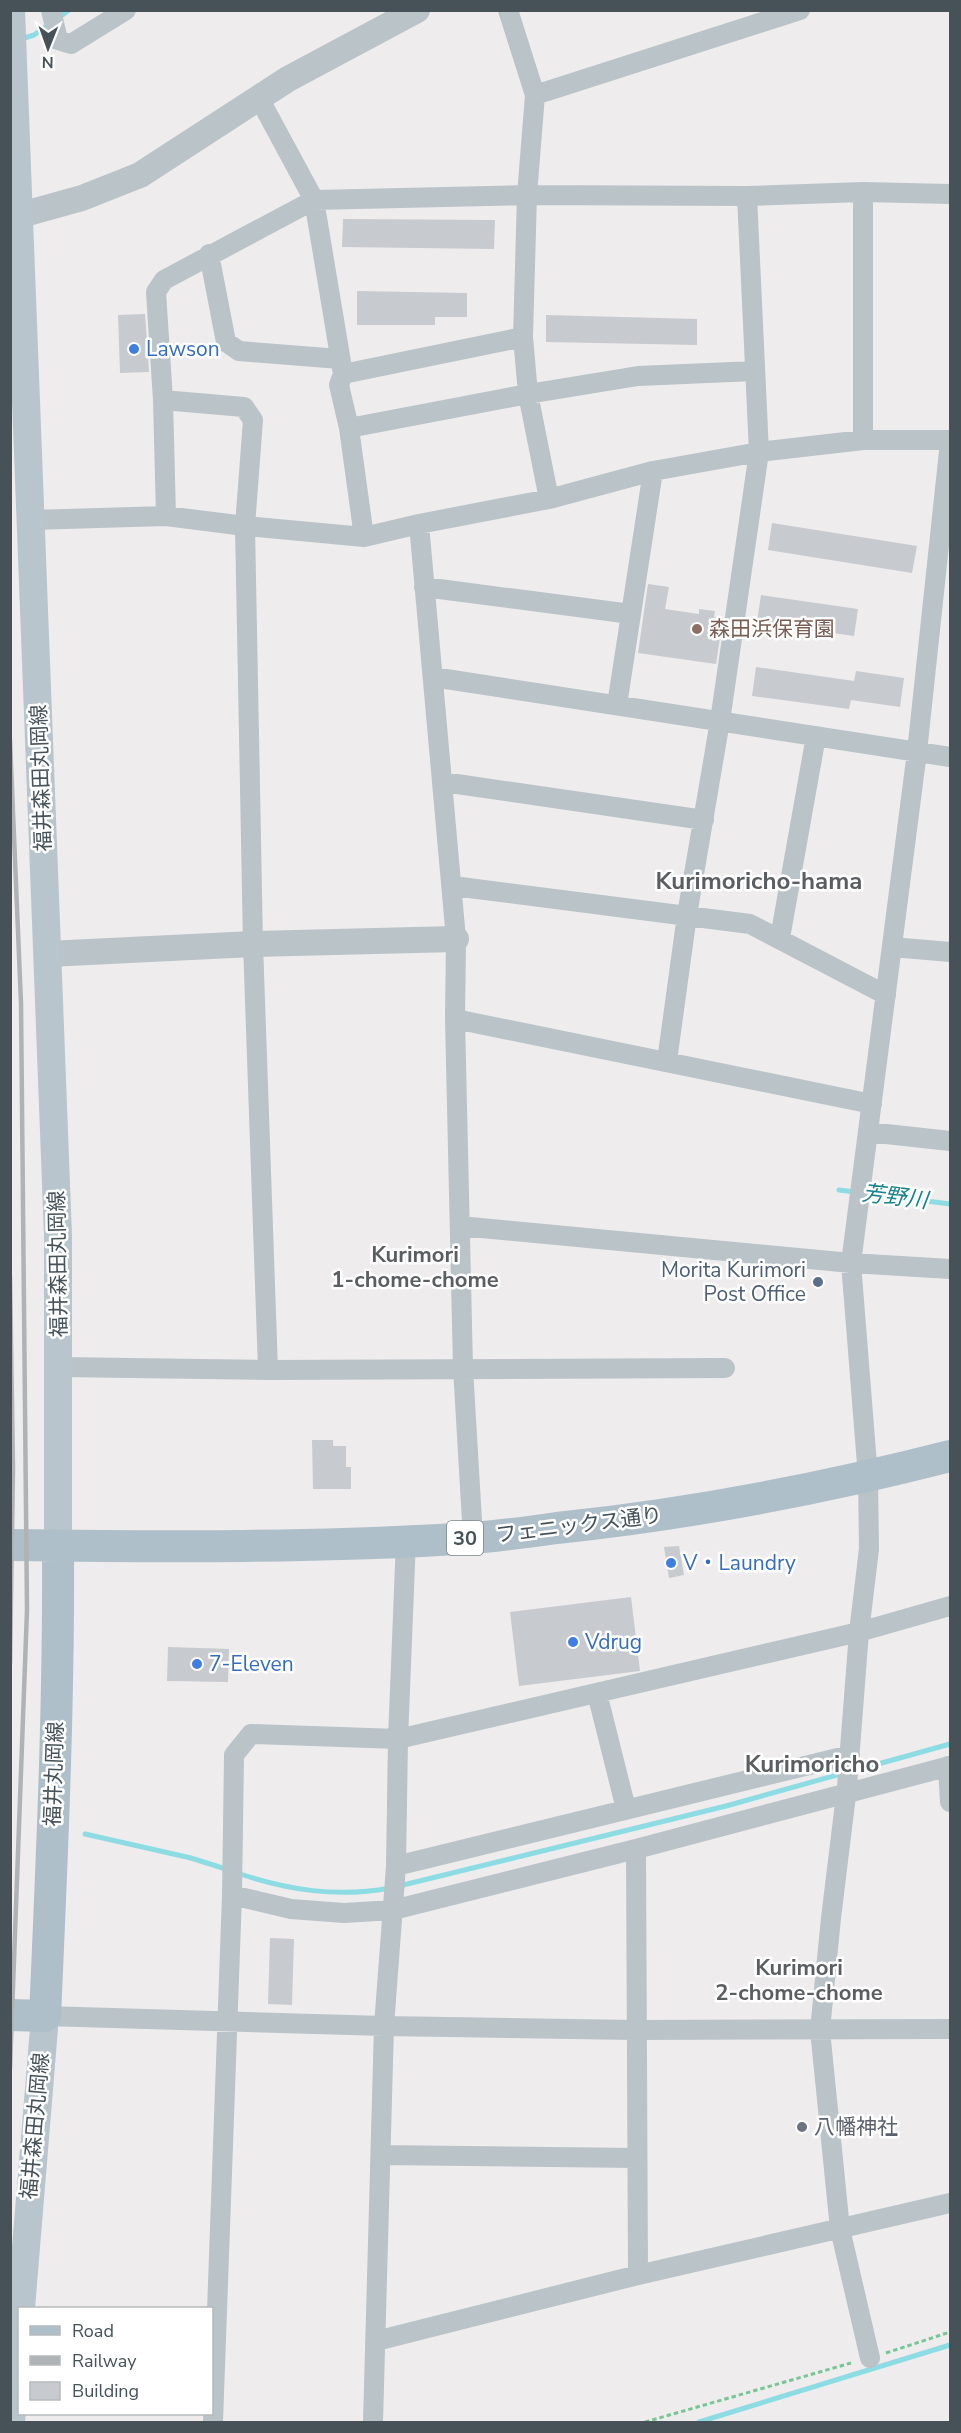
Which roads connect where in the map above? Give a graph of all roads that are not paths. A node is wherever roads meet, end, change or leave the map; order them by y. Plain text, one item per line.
1 (11, 10) edge
2 (51, 10) edge
3 (126, 10) edge
4 (417, 10) edge
5 (508, 10) edge
6 (800, 10) edge
7 (535, 95) junction
8 (259, 98) junction
9 (863, 192) junction
10 (951, 194) edge
11 (527, 195) junction
12 (747, 196) junction
13 (314, 200) junction
14 (15, 216) edge
15 (209, 254) junction
16 (523, 337) junction
17 (341, 367) junction
18 (755, 371) junction
19 (528, 394) junction
20 (163, 400) junction
21 (349, 428) junction
22 (863, 440) junction
23 (951, 441) edge
24 (759, 452) junction
25 (653, 471) junction
26 (549, 499) junction
27 (166, 516) junction
28 (31, 520) junction
29 (418, 524) junction
30 (245, 526) junction
31 (364, 537) junction
32 (945, 546) edge
33 (424, 587) junction
34 (631, 614) junction
35 (433, 677) junction
36 (617, 705) junction
37 (720, 721) junction
38 (816, 736) junction
39 (917, 752) junction
40 (951, 757) edge
41 (443, 782) junction
42 (704, 820) junction
43 (453, 886) junction
44 (687, 915) junction
45 (780, 938) junction
46 (456, 939) junction
47 (253, 944) junction
48 (892, 947) junction
49 (951, 952) edge
50 (48, 954) junction
51 (886, 995) junction
52 (454, 1019) junction
53 (667, 1061) junction
54 (872, 1104) junction
55 (868, 1132) junction
56 (951, 1141) edge
57 (460, 1226) junction
58 (851, 1263) junction
59 (951, 1269) edge
60 (59, 1368) junction
61 (463, 1368) junction
62 (725, 1368) dead end
63 (268, 1370) junction
64 (951, 1456) edge
65 (868, 1477) junction
66 (473, 1538) junction
67 (406, 1540) junction
68 (10, 1545) edge
69 (58, 1546) junction
70 (951, 1606) edge
71 (859, 1632) junction
72 (597, 1693) junction
73 (398, 1739) junction
74 (850, 1755) junction
75 (949, 1766) edge
76 (846, 1790) junction
77 (951, 1802) edge
78 (626, 1809) junction
79 (636, 1849) junction
80 (396, 1866) junction
81 (232, 1895) junction
82 (393, 1910) junction
83 (10, 2015) edge
84 (45, 2016) junction
85 (227, 2021) junction
86 (384, 2026) junction
87 (951, 2029) edge
88 (635, 2030) junction
89 (820, 2030) junction
90 (381, 2155) junction
91 (637, 2158) junction
92 (951, 2204) edge
93 (840, 2229) junction
94 (638, 2275) junction
95 (21, 2307) edge
96 (376, 2341) junction
97 (18, 2346) edge
98 (870, 2358) road end
99 (11, 2422) edge
100 (213, 2422) edge
101 (373, 2422) edge

1 - 14 main road, 福井森田丸岡線
2 - 3 street
4 - 8 street
5 - 7 street
6 - 7 street
7 - 11 street
8 - 13 street
8 - 14 street
9 - 10 street
9 - 12 street
9 - 22 street
11 - 12 street
11 - 13 street
11 - 16 street
12 - 18 street
13 - 15 street
13 - 17 street
14 - 28 main road, 福井森田丸岡線
15 - 17 street
15 - 20 street
16 - 17 street
16 - 19 street
17 - 21 street
18 - 19 street
18 - 24 street
19 - 21 street
19 - 26 street
20 - 27 street
20 - 30 street
21 - 31 street
22 - 23 street
22 - 24 street
23 - 32 street
24 - 25 street
24 - 37 street
25 - 26 street
25 - 34 street
26 - 29 street
27 - 28 street
27 - 30 street
28 - 50 main road, 福井森田丸岡線
29 - 31 street
29 - 33 street
30 - 31 street
30 - 47 street
32 - 39 street
33 - 34 street
33 - 35 street
34 - 36 street
35 - 36 street
35 - 41 street
36 - 37 street
37 - 38 street
37 - 42 street
38 - 39 street
38 - 45 street
39 - 40 street
39 - 48 street
41 - 42 street
41 - 43 street
42 - 44 street
43 - 44 street
43 - 46 street
44 - 45 street
44 - 53 street
45 - 51 street
46 - 47 street
46 - 52 street
47 - 50 street
47 - 63 street
48 - 49 street
48 - 51 street
50 - 60 main road, 福井森田丸岡線
51 - 54 street
52 - 53 street
52 - 57 street
53 - 54 street
54 - 55 street
55 - 56 street
55 - 58 street
57 - 58 street
57 - 61 street
58 - 59 street
58 - 65 street
60 - 63 street
60 - 69 main road, 福井森田丸岡線
61 - 62 street
61 - 63 street
61 - 66 street
64 - 65 main road, フェニックス通り / 30
65 - 66 main road, フェニックス通り / 30
65 - 71 street
66 - 67 main road, フェニックス通り / 30
67 - 69 main road, フェニックス通り / 30
67 - 73 street
68 - 69 main road, 30
69 - 84 main road, 福井丸岡線
70 - 71 street
71 - 72 street
71 - 74 street
72 - 73 street
72 - 78 street
73 - 80 street
73 - 81 street
74 - 76 street
74 - 78 street
75 - 76 street
75 - 77 street
76 - 79 street
76 - 89 street
78 - 80 street
79 - 82 street
79 - 88 street
80 - 82 street
81 - 82 street
81 - 85 street
82 - 86 street
83 - 84 main road
84 - 85 street
84 - 95 main road, 福井森田丸岡線
85 - 86 street
85 - 100 street
86 - 88 street
86 - 90 street
87 - 89 street
88 - 89 street
88 - 91 street
89 - 93 street
90 - 91 street
90 - 96 street
91 - 94 street
92 - 93 street
93 - 94 street
93 - 98 street
94 - 96 street
96 - 101 street
97 - 99 main road

